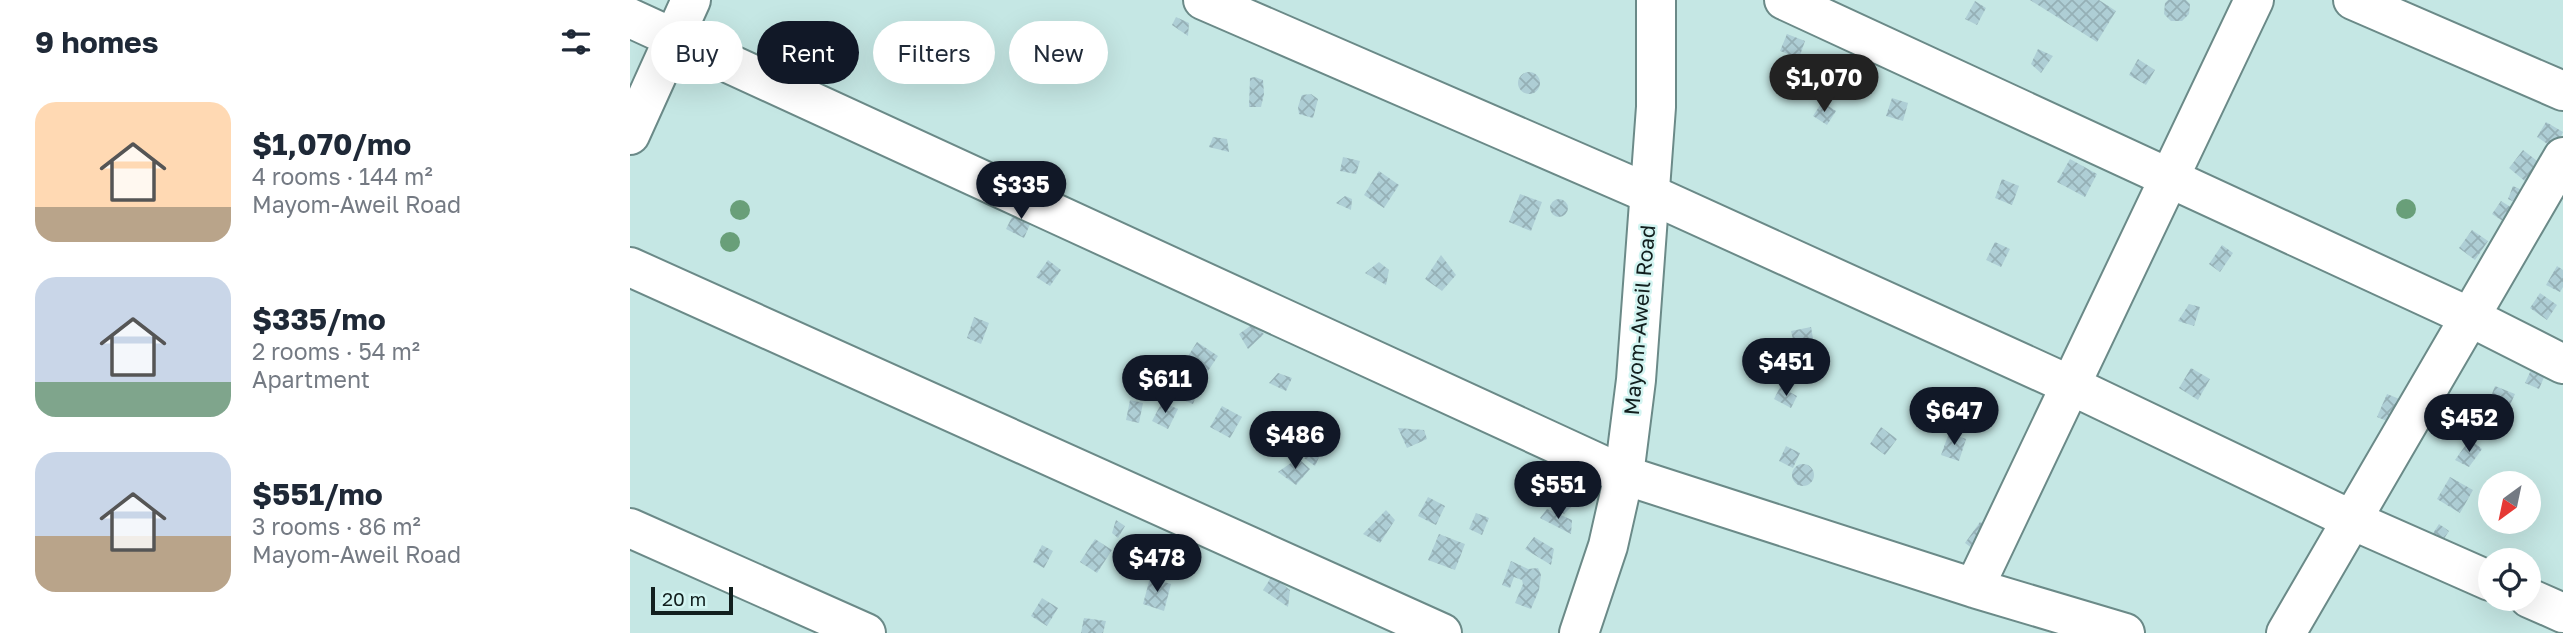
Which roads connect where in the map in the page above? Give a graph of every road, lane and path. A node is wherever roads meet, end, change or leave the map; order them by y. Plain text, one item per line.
1 (691, 0) edge
2 (1203, 0) edge
3 (1656, 0) edge
4 (1784, 0) edge
5 (2254, 0) edge
6 (2353, 0) edge
7 (630, 18) edge
8 (682, 21) edge
9 (651, 28) edge
10 (743, 70) edge
11 (653, 84) edge
12 (2563, 91) edge
13 (630, 135) edge
14 (2563, 157) edge
15 (2168, 177) junction
16 (1650, 194) junction
17 (630, 267) edge
18 (2470, 317) junction
19 (2563, 364) edge
20 (2070, 385) junction
21 (1624, 475) junction
22 (2352, 520) junction
23 (630, 528) edge
24 (2478, 576) edge
25 (1974, 588) junction
26 (2541, 603) edge
27 (2563, 613) edge
28 (866, 633) edge
29 (1442, 633) edge
30 (1579, 633) edge
31 (2125, 633) edge
32 (2286, 633) edge

1 - 8 street
2 - 16 street
3 - 16 street, Mayom-Aweil Road
4 - 15 street
5 - 15 street
6 - 12 street
7 - 9 street
10 - 21 street
11 - 13 street
14 - 18 street
15 - 18 street
15 - 20 street
16 - 20 street
16 - 21 street, Mayom-Aweil Road
17 - 29 street
18 - 19 street
18 - 22 street
20 - 22 street
20 - 25 street
21 - 25 street
21 - 30 street, Mayom-Aweil Road
22 - 24 street
22 - 32 street
23 - 28 street
25 - 31 street
26 - 27 street

